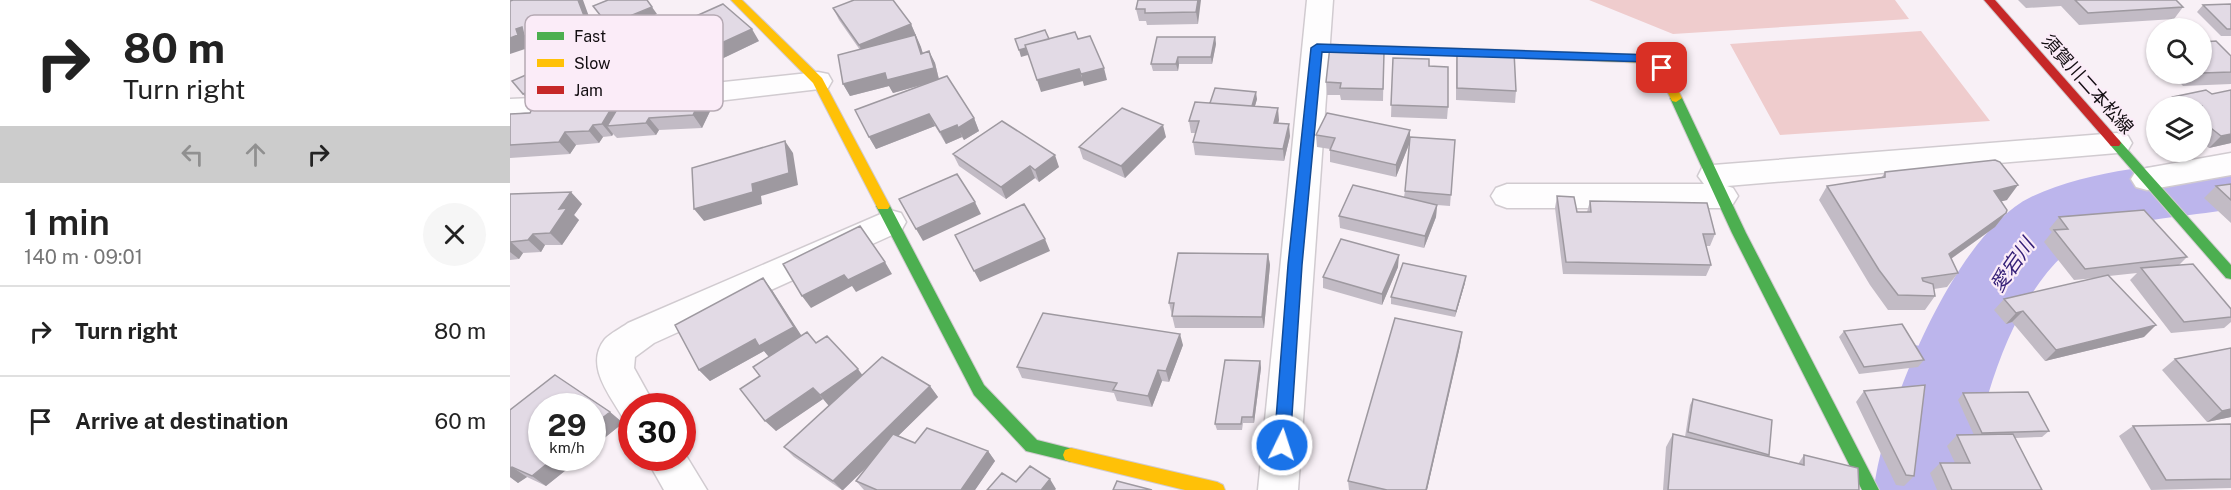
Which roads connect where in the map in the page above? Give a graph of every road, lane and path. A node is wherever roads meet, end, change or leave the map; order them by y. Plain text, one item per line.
1 (735, 0) edge
2 (1320, 0) edge
3 (1989, 0) edge
4 (1317, 48) junction
5 (818, 81) junction
6 (723, 92) edge
7 (525, 108) edge
8 (510, 109) edge
9 (2117, 143) junction
10 (2231, 164) edge
11 (2147, 179) junction
12 (1717, 186) junction
13 (1507, 196) dead end
14 (890, 222) junction
15 (2231, 274) edge
16 (628, 393) edge
17 (675, 471) edge
18 (687, 490) edge
19 (1217, 490) edge
20 (1278, 490) edge
21 (1871, 490) edge

1 - 5 street
2 - 4 street
3 - 9 street, 須賀川二本松線
4 - 12 street
4 - 20 street
5 - 6 street
5 - 14 street
7 - 8 street
9 - 11 street, 須賀川二本松線
9 - 12 street
10 - 11 street
11 - 15 street, 須賀川二本松線
12 - 13 street
12 - 21 street
14 - 16 street
14 - 19 street
17 - 18 street

